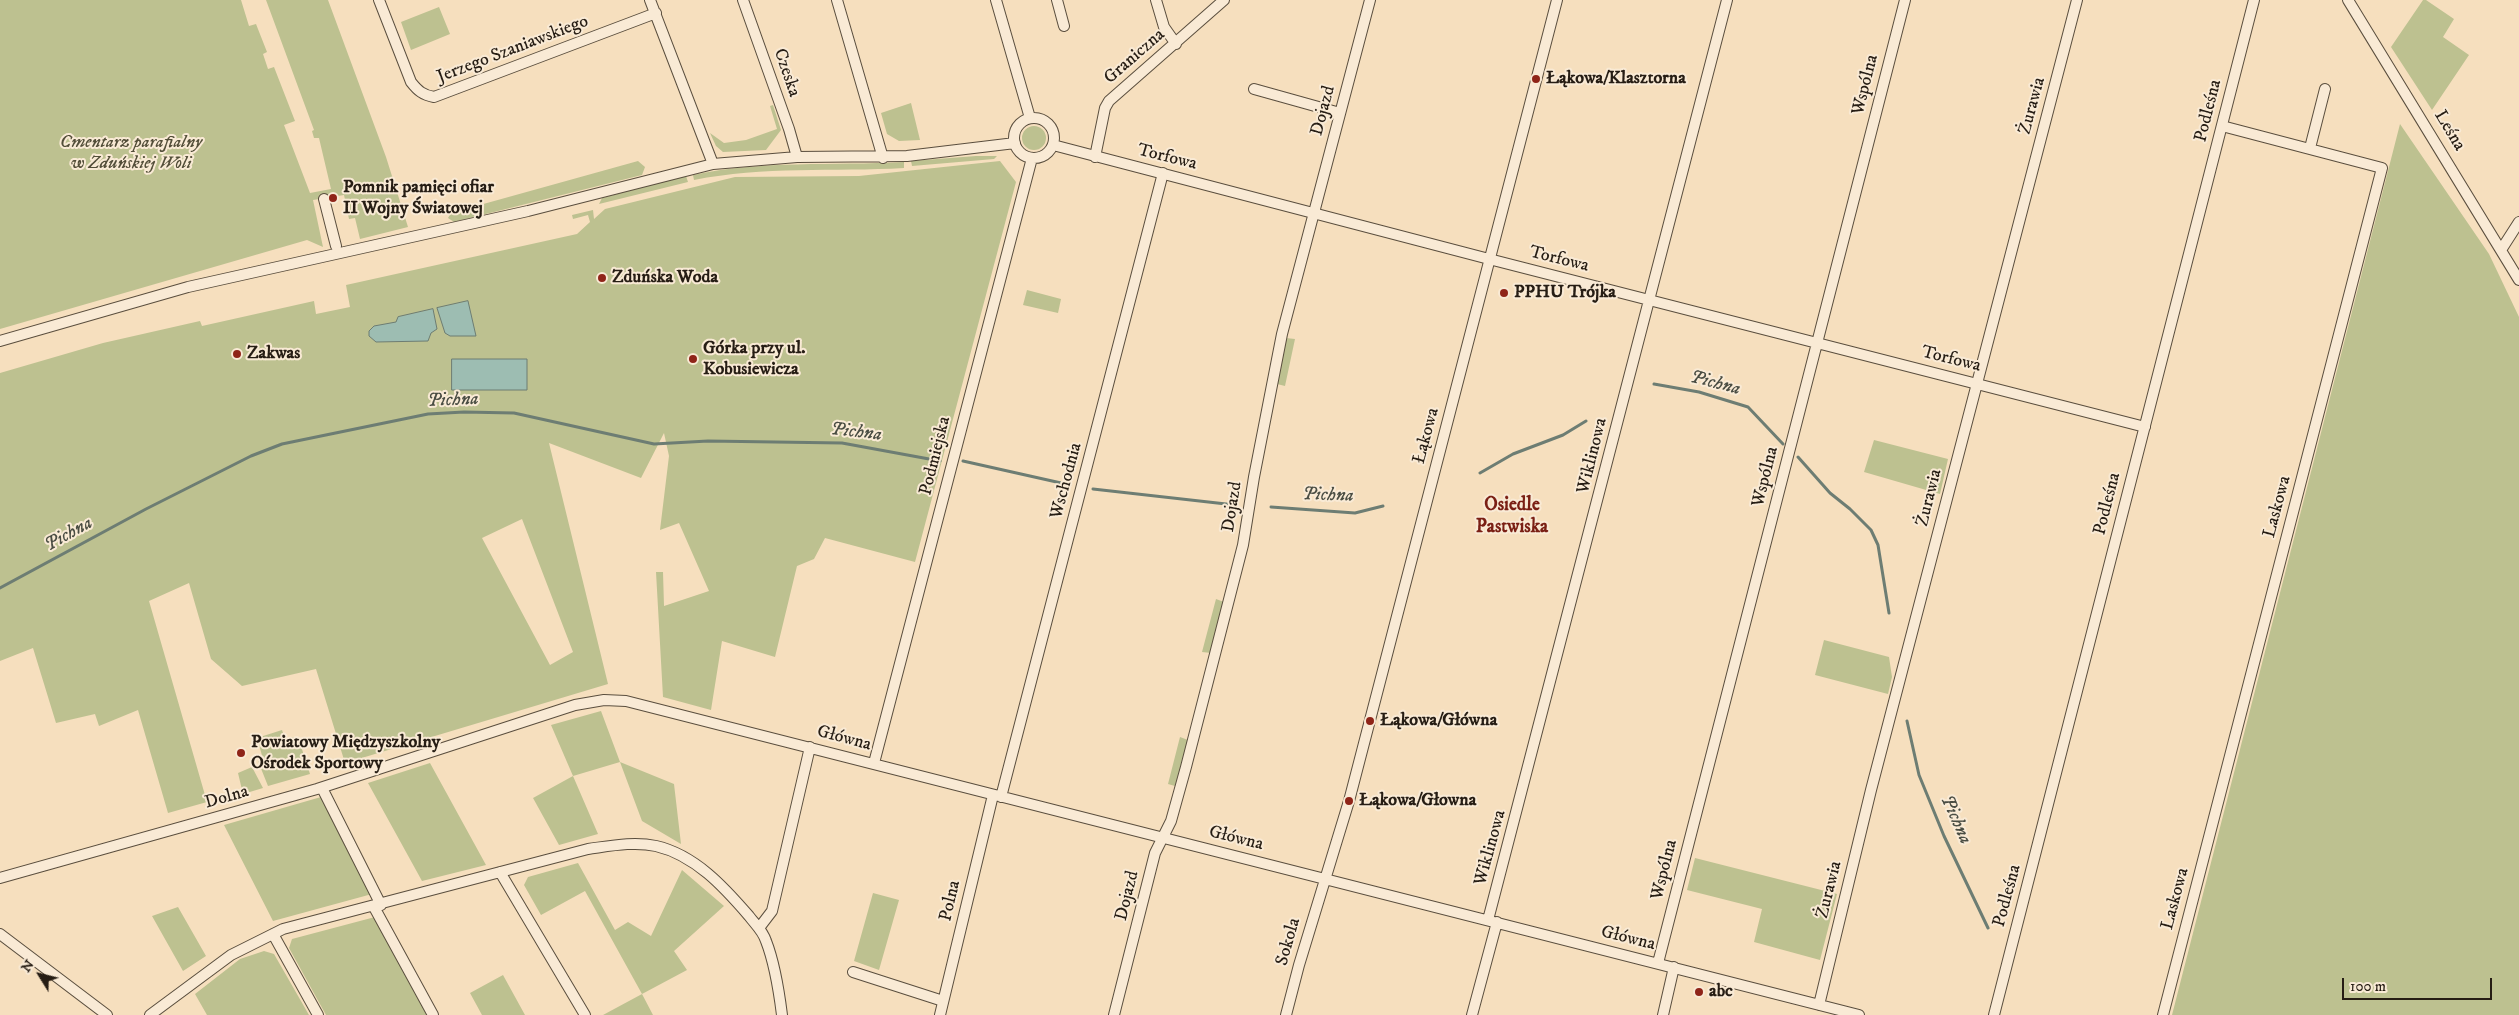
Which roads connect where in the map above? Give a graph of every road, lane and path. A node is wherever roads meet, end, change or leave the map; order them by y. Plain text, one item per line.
1 (379, 0) edge
2 (650, 0) edge
3 (743, 0) edge
4 (837, 0) edge
5 (996, 0) edge
6 (1057, 0) edge
7 (1156, 0) edge
8 (1224, 0) edge
9 (1370, 0) edge
10 (1557, 0) edge
11 (1727, 0) edge
12 (1905, 0) edge
13 (2077, 0) edge
14 (2254, 0) edge
15 (2348, 0) edge
16 (656, 13) junction
17 (1064, 26) dead end
18 (1176, 44) junction
19 (1254, 88) dead end
20 (2325, 89) dead end
21 (1340, 113) junction
22 (1030, 118) junction
23 (2222, 126) junction
24 (1015, 143) junction
25 (1053, 145) junction
26 (2310, 148) junction
27 (1095, 157) junction
28 (797, 158) junction
29 (883, 158) junction
30 (1032, 158) junction
31 (713, 164) junction
32 (1163, 173) junction
33 (324, 198) dead end
34 (1314, 213) junction
35 (2519, 222) edge
36 (336, 246) dead end
37 (2501, 250) junction
38 (1489, 260) junction
39 (2519, 280) edge
40 (1648, 299) junction
41 (0, 341) edge
42 (1817, 343) junction
43 (1976, 383) junction
44 (2144, 427) junction
45 (604, 700) joint
46 (810, 747) junction
47 (874, 763) junction
48 (322, 788) junction
49 (997, 796) junction
50 (1163, 837) junction
51 (500, 872) junction
52 (0, 878) edge
53 (1326, 878) junction
54 (378, 906) junction
55 (1492, 921) junction
56 (759, 928) junction
57 (0, 934) edge
58 (273, 934) junction
59 (1658, 963) junction
60 (1674, 967) junction
61 (854, 972) dead end
62 (943, 1001) junction
63 (1819, 1005) junction
64 (1829, 1011) edge
65 (107, 1015) edge
66 (150, 1015) edge
67 (318, 1015) edge
68 (433, 1015) edge
69 (585, 1015) edge
70 (782, 1015) edge
71 (940, 1015) edge
72 (1114, 1015) edge
73 (1286, 1015) edge
74 (1472, 1015) edge
75 (1663, 1015) edge
76 (1859, 1015) edge
77 (1994, 1015) edge
78 (2163, 1015) edge

1 - 16 street, Jerzego Szaniawskiego
2 - 16 street
3 - 28 street, Czeska
4 - 29 street
5 - 22 street
6 - 17 street
7 - 18 street
8 - 18 street, Graniczna
9 - 21 street, Dojazd
10 - 38 street, Łąkowa
11 - 40 street, Wiklinowa
12 - 42 street, Wspólna
13 - 43 street, Żurawia
14 - 23 street, Podleśna
15 - 37 street, Leśna
16 - 31 street
18 - 27 street, Graniczna
19 - 21 street
20 - 26 street
21 - 34 street, Dojazd
22 - 24 street
22 - 25 street
23 - 26 street, Laskowa
23 - 44 street, Podleśna
24 - 29 street
24 - 30 street
25 - 27 street, Torfowa
25 - 30 street
26 - 78 street, Laskowa
27 - 32 street, Torfowa
28 - 29 street
28 - 31 street
30 - 47 street, Podmiejska
31 - 41 street
32 - 34 street, Torfowa
32 - 49 street, Wschodnia
33 - 36 street
34 - 38 street, Torfowa
34 - 50 street, Dojazd
35 - 37 street
37 - 39 street, Leśna
38 - 40 street, Torfowa
38 - 53 street, Łąkowa
40 - 42 street, Torfowa
40 - 55 street, Wiklinowa
42 - 43 street, Torfowa
42 - 59 street, Wspólna
43 - 44 street, Torfowa
43 - 63 street, Żurawia
44 - 77 street, Podleśna
45 - 46 street, Główna
45 - 48 street, Dolna
46 - 47 street, Główna
46 - 56 street
47 - 49 street, Główna
48 - 52 street, Dolna
48 - 54 street
49 - 50 street, Główna
49 - 62 street, Polna
50 - 53 street, Główna
50 - 72 street, Dojazd
51 - 54 street
51 - 56 street
51 - 69 street
53 - 55 street, Główna
53 - 73 street, Sokola
54 - 58 street
54 - 68 street
55 - 59 street, Główna
55 - 74 street, Wiklinowa
56 - 70 street
57 - 65 street
58 - 66 street
58 - 67 street
59 - 60 street, Główna
60 - 63 street, Główna
60 - 75 street
61 - 62 street
62 - 71 street, Polna
63 - 64 street, Główna
64 - 76 street, Główna

